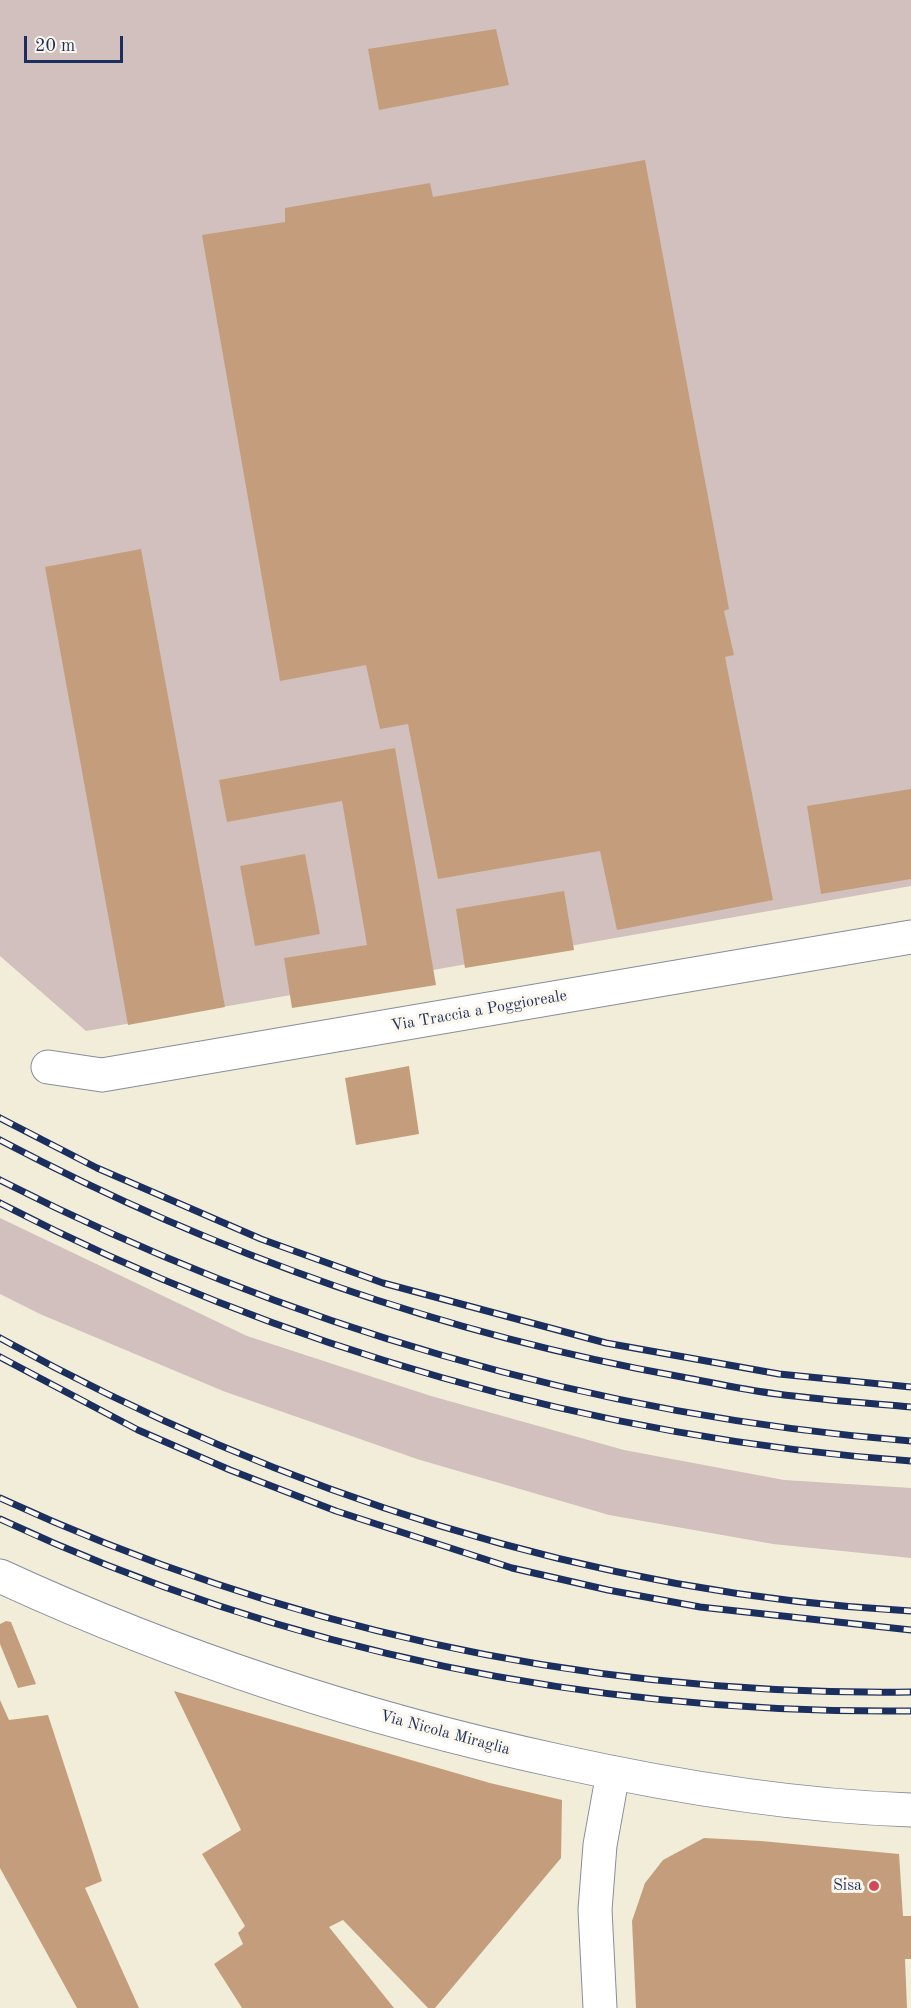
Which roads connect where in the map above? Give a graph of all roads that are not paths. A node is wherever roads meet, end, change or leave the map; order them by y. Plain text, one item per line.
1 (911, 937) edge
2 (48, 1067) dead end
3 (0, 1576) edge
4 (613, 1773) junction
5 (911, 1810) edge
6 (600, 2008) edge

1 - 2 street, Via Traccia a Poggioreale
3 - 4 street, Via Nicola Miraglia
4 - 5 street, Via Nicola Miraglia
4 - 6 street

